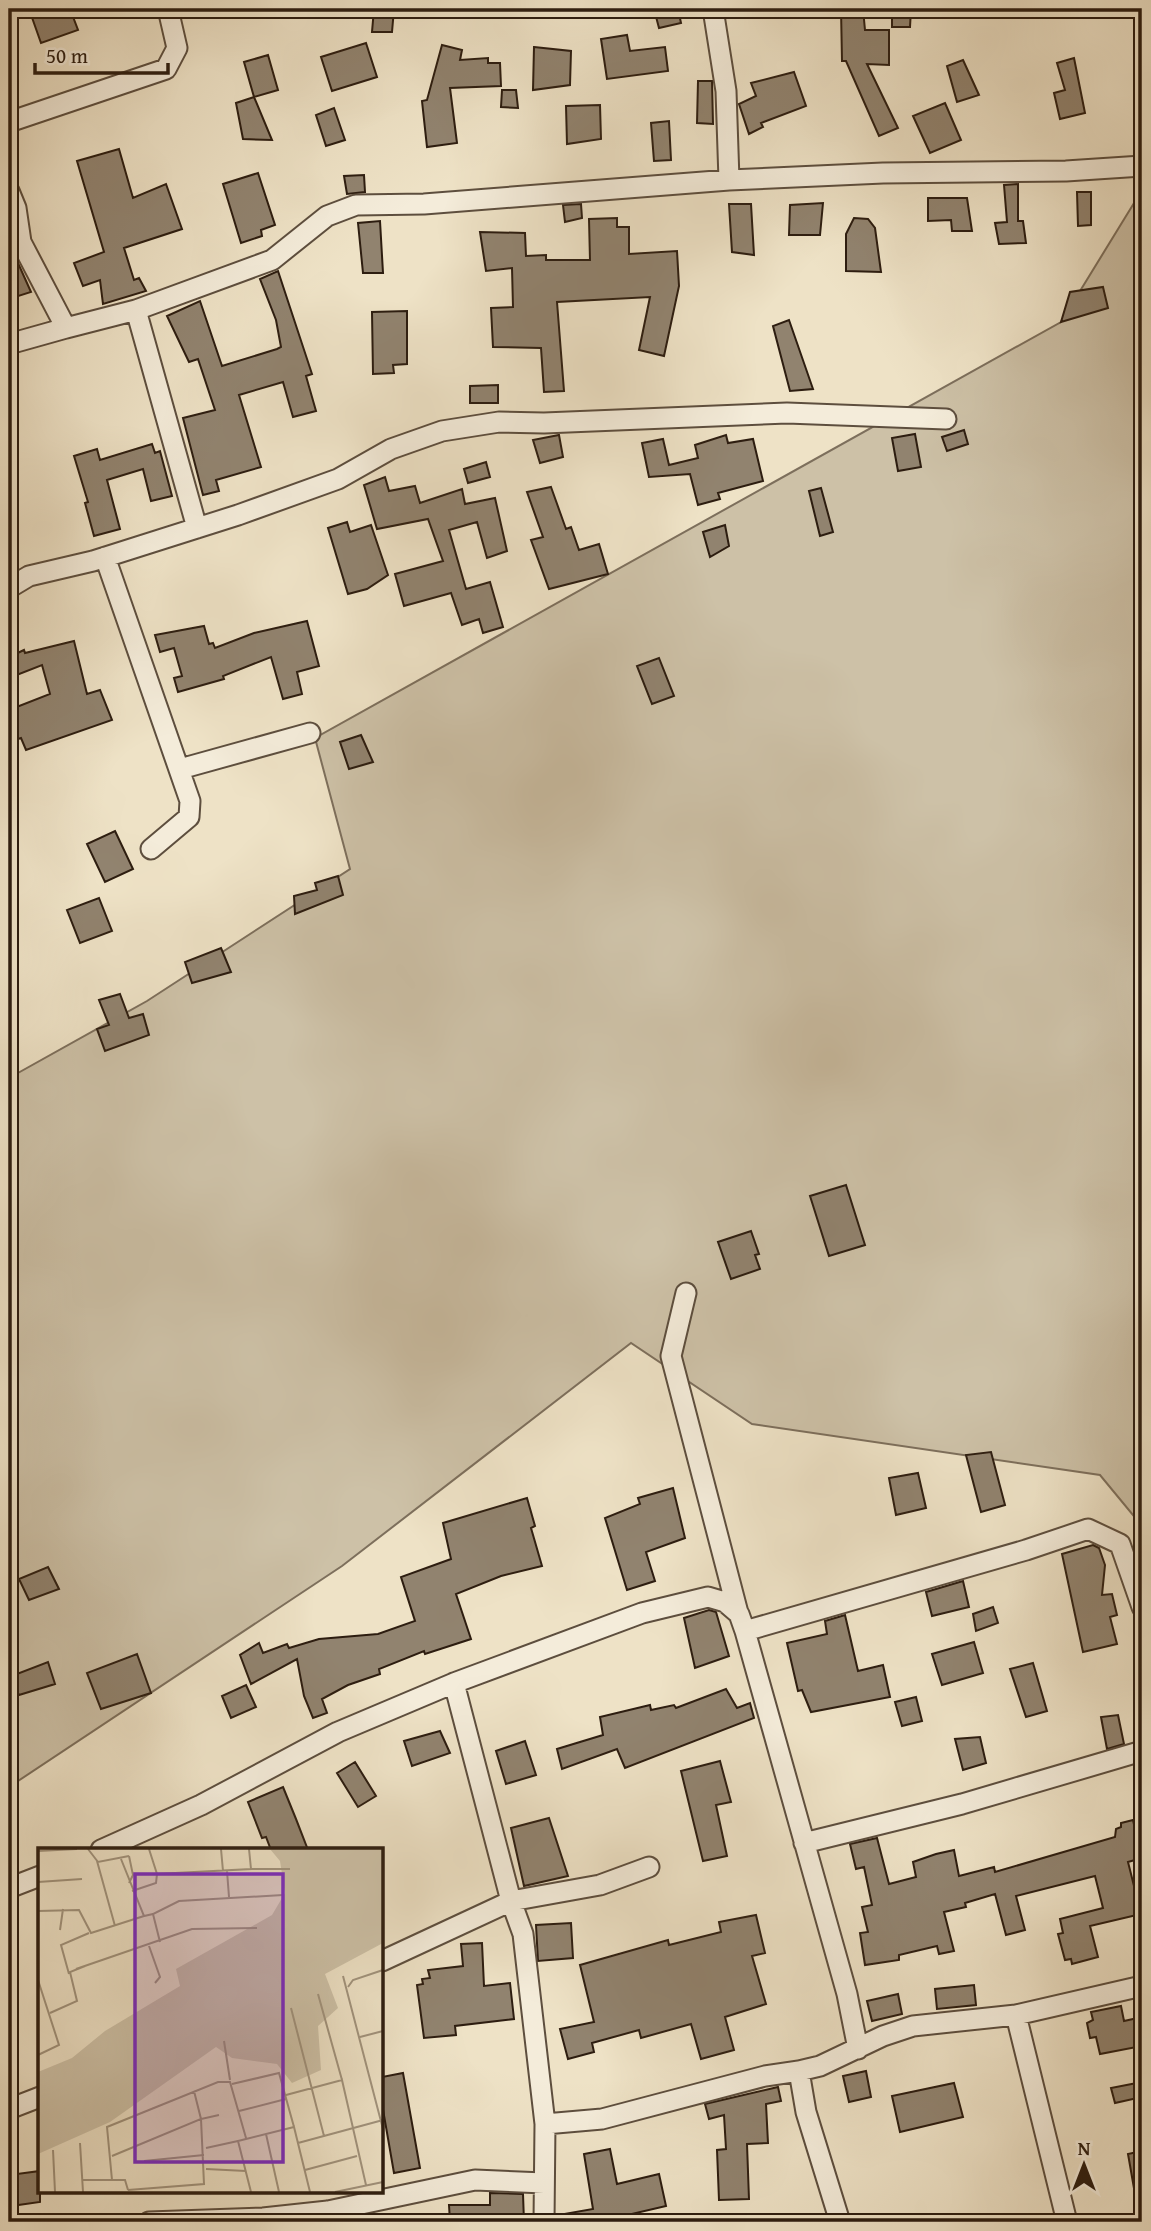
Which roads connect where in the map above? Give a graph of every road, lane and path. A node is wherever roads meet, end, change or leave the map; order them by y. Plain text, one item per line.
1 (168, 9) edge
2 (713, 9) edge
3 (9, 122) edge
4 (1142, 166) edge
5 (729, 180) junction
6 (9, 191) edge
7 (136, 310) junction
8 (66, 328) junction
9 (9, 344) edge
10 (946, 419) dead end
11 (197, 528) junction
12 (105, 557) junction
13 (9, 588) edge
14 (310, 733) dead end
15 (180, 769) junction
16 (151, 849) dead end
17 (686, 1293) dead end
18 (1142, 1607) edge
19 (742, 1623) junction
20 (454, 1683) junction
21 (1142, 1751) edge
22 (804, 1843) junction
23 (105, 1848) edge
24 (649, 1867) dead end
25 (38, 1877) edge
26 (9, 1888) edge
27 (512, 1901) junction
28 (383, 1962) edge
29 (1142, 1986) edge
30 (1016, 2015) junction
31 (858, 2049) junction
32 (799, 2071) junction
33 (38, 2097) edge
34 (9, 2109) edge
35 (545, 2124) junction
36 (544, 2182) junction
37 (149, 2222) edge
38 (544, 2222) edge
39 (840, 2222) edge
40 (1067, 2222) edge

1 - 3 street
2 - 5 street
4 - 5 street
5 - 7 street
6 - 8 street
7 - 8 street
7 - 11 street
8 - 9 street
10 - 11 street
11 - 12 street
12 - 13 street
12 - 15 street
14 - 15 street
15 - 16 street
17 - 19 street
18 - 19 street
19 - 20 street
19 - 22 street
20 - 23 street
20 - 27 street
21 - 22 street
22 - 31 street
24 - 27 street
25 - 26 street
27 - 28 street
27 - 35 street
29 - 30 street
30 - 31 street
30 - 40 street
31 - 32 street
32 - 35 street
32 - 39 street
33 - 34 street
35 - 36 street
36 - 37 street
36 - 38 street

